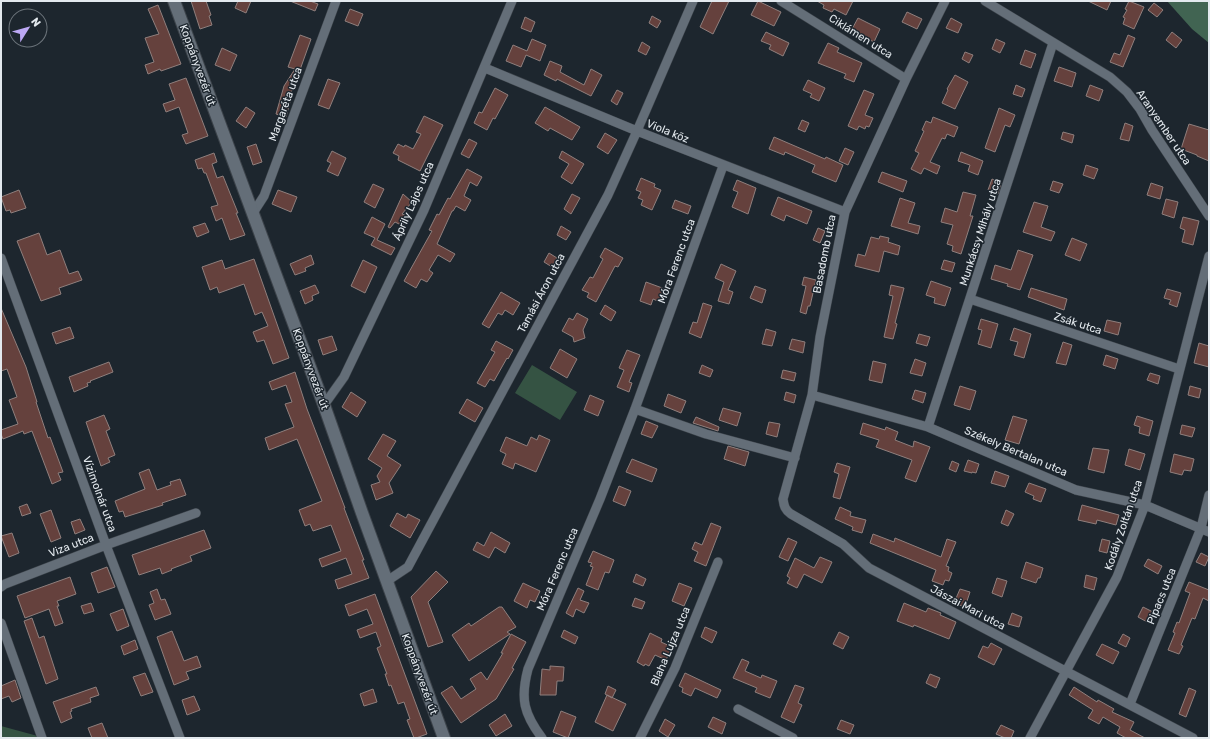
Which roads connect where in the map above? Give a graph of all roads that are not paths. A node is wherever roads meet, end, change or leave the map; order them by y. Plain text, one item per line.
1 (174, 1) edge
2 (336, 1) edge
3 (512, 1) edge
4 (693, 1) edge
5 (782, 1) edge
6 (945, 1) edge
7 (985, 1) edge
8 (1053, 44) junction
9 (485, 68) junction
10 (906, 79) junction
11 (637, 131) junction
12 (724, 166) junction
13 (845, 212) junction
14 (253, 213) junction
15 (1209, 216) edge
16 (1209, 256) edge
17 (1, 258) edge
18 (970, 299) junction
19 (1179, 369) junction
20 (812, 395) junction
21 (324, 405) junction
22 (635, 409) junction
23 (928, 427) junction
24 (794, 458) junction
25 (1209, 495) edge
26 (1145, 505) junction
27 (196, 513) dead end
28 (1205, 530) edge
29 (106, 545) junction
30 (718, 562) dead end
31 (387, 581) junction
32 (1, 587) edge
33 (1, 623) edge
34 (1066, 671) junction
35 (1130, 704) junction
36 (738, 709) dead end
37 (1178, 734) edge
38 (42, 738) edge
39 (180, 738) edge
40 (444, 738) edge
41 (542, 738) edge
42 (640, 738) edge
43 (793, 738) edge
44 (1030, 738) edge
45 (1193, 738) edge

1 - 14 street, Koppányvezér út
2 - 14 street, Margaréta utca
3 - 9 street, Áprily Lajos utca
4 - 11 street, Tamási Áron utca
5 - 10 street, Ciklámen utca
6 - 10 street, Basadomb utca
7 - 8 street, Aranyember utca
8 - 15 street, Aranyember utca
8 - 18 street, Munkácsy Mihály utca
9 - 11 street, Viola köz
9 - 21 street, Áprily Lajos utca
10 - 13 street, Basadomb utca
11 - 12 street, Viola köz
11 - 31 street, Tamási Áron utca
12 - 13 street, Viola köz
12 - 22 street, Móra Ferenc utca
13 - 20 street, Basadomb utca
14 - 21 street, Koppányvezér út
16 - 19 street, Kodály Zoltán utca
17 - 29 street, Vízimolnár utca
18 - 19 street, Zsák utca
18 - 23 street, Munkácsy Mihály utca
19 - 26 street, Kodály Zoltán utca
20 - 23 street, Székely Bertalan utca
20 - 24 street, Basadomb utca
21 - 31 street, Koppányvezér út
22 - 24 street
22 - 41 street, Móra Ferenc utca
23 - 26 street, Székely Bertalan utca
24 - 34 street, Jászai Mari utca
25 - 28 street, Pipacs utca
26 - 28 street, Székely Bertalan utca
26 - 34 street, Kodály Zoltán utca
27 - 29 street, Viza utca
28 - 35 street, Pipacs utca
29 - 32 street, Viza utca
29 - 39 street, Vízimolnár utca
30 - 42 street, Blaha Lujza utca
31 - 40 street, Koppányvezér út
33 - 38 street
34 - 35 street, Jászai Mari utca
34 - 44 street, Kodály Zoltán utca
35 - 37 street, Jászai Mari utca
36 - 43 street
37 - 45 street, Jászai Mari utca

